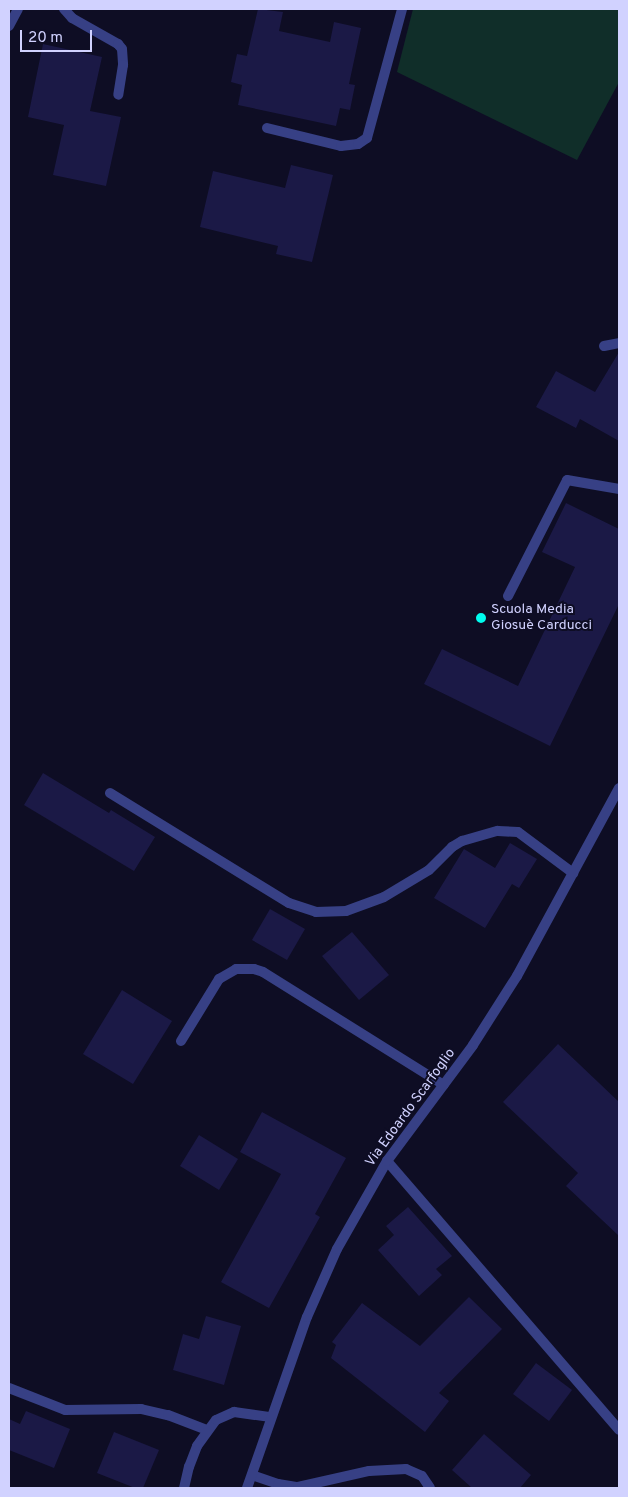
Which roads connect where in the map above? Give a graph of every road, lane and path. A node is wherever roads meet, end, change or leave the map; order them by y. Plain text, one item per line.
1 (18, 9) edge
2 (64, 9) edge
3 (402, 9) edge
4 (9, 23) edge
5 (118, 95) dead end
6 (267, 128) dead end
7 (619, 343) edge
8 (604, 346) dead end
9 (619, 489) edge
10 (508, 596) dead end
11 (619, 788) edge
12 (110, 793) dead end
13 (573, 873) junction
14 (181, 1041) dead end
15 (444, 1085) junction
16 (387, 1161) junction
17 (9, 1388) edge
18 (271, 1417) junction
19 (207, 1430) junction
20 (619, 1430) edge
21 (252, 1475) junction
22 (184, 1488) edge
23 (247, 1488) edge
24 (430, 1488) edge

1 - 4 street
2 - 5 street
3 - 6 street
7 - 8 street
9 - 10 street
11 - 13 street, Via Edoardo Scarfoglio
12 - 13 street
13 - 15 street, Via Edoardo Scarfoglio
14 - 15 street
15 - 16 street, Via Edoardo Scarfoglio
16 - 18 street, Via Edoardo Scarfoglio
16 - 20 street
17 - 19 street
18 - 19 street
18 - 21 street, Via Edoardo Scarfoglio
19 - 22 street
21 - 23 street, Via Edoardo Scarfoglio
21 - 24 street

